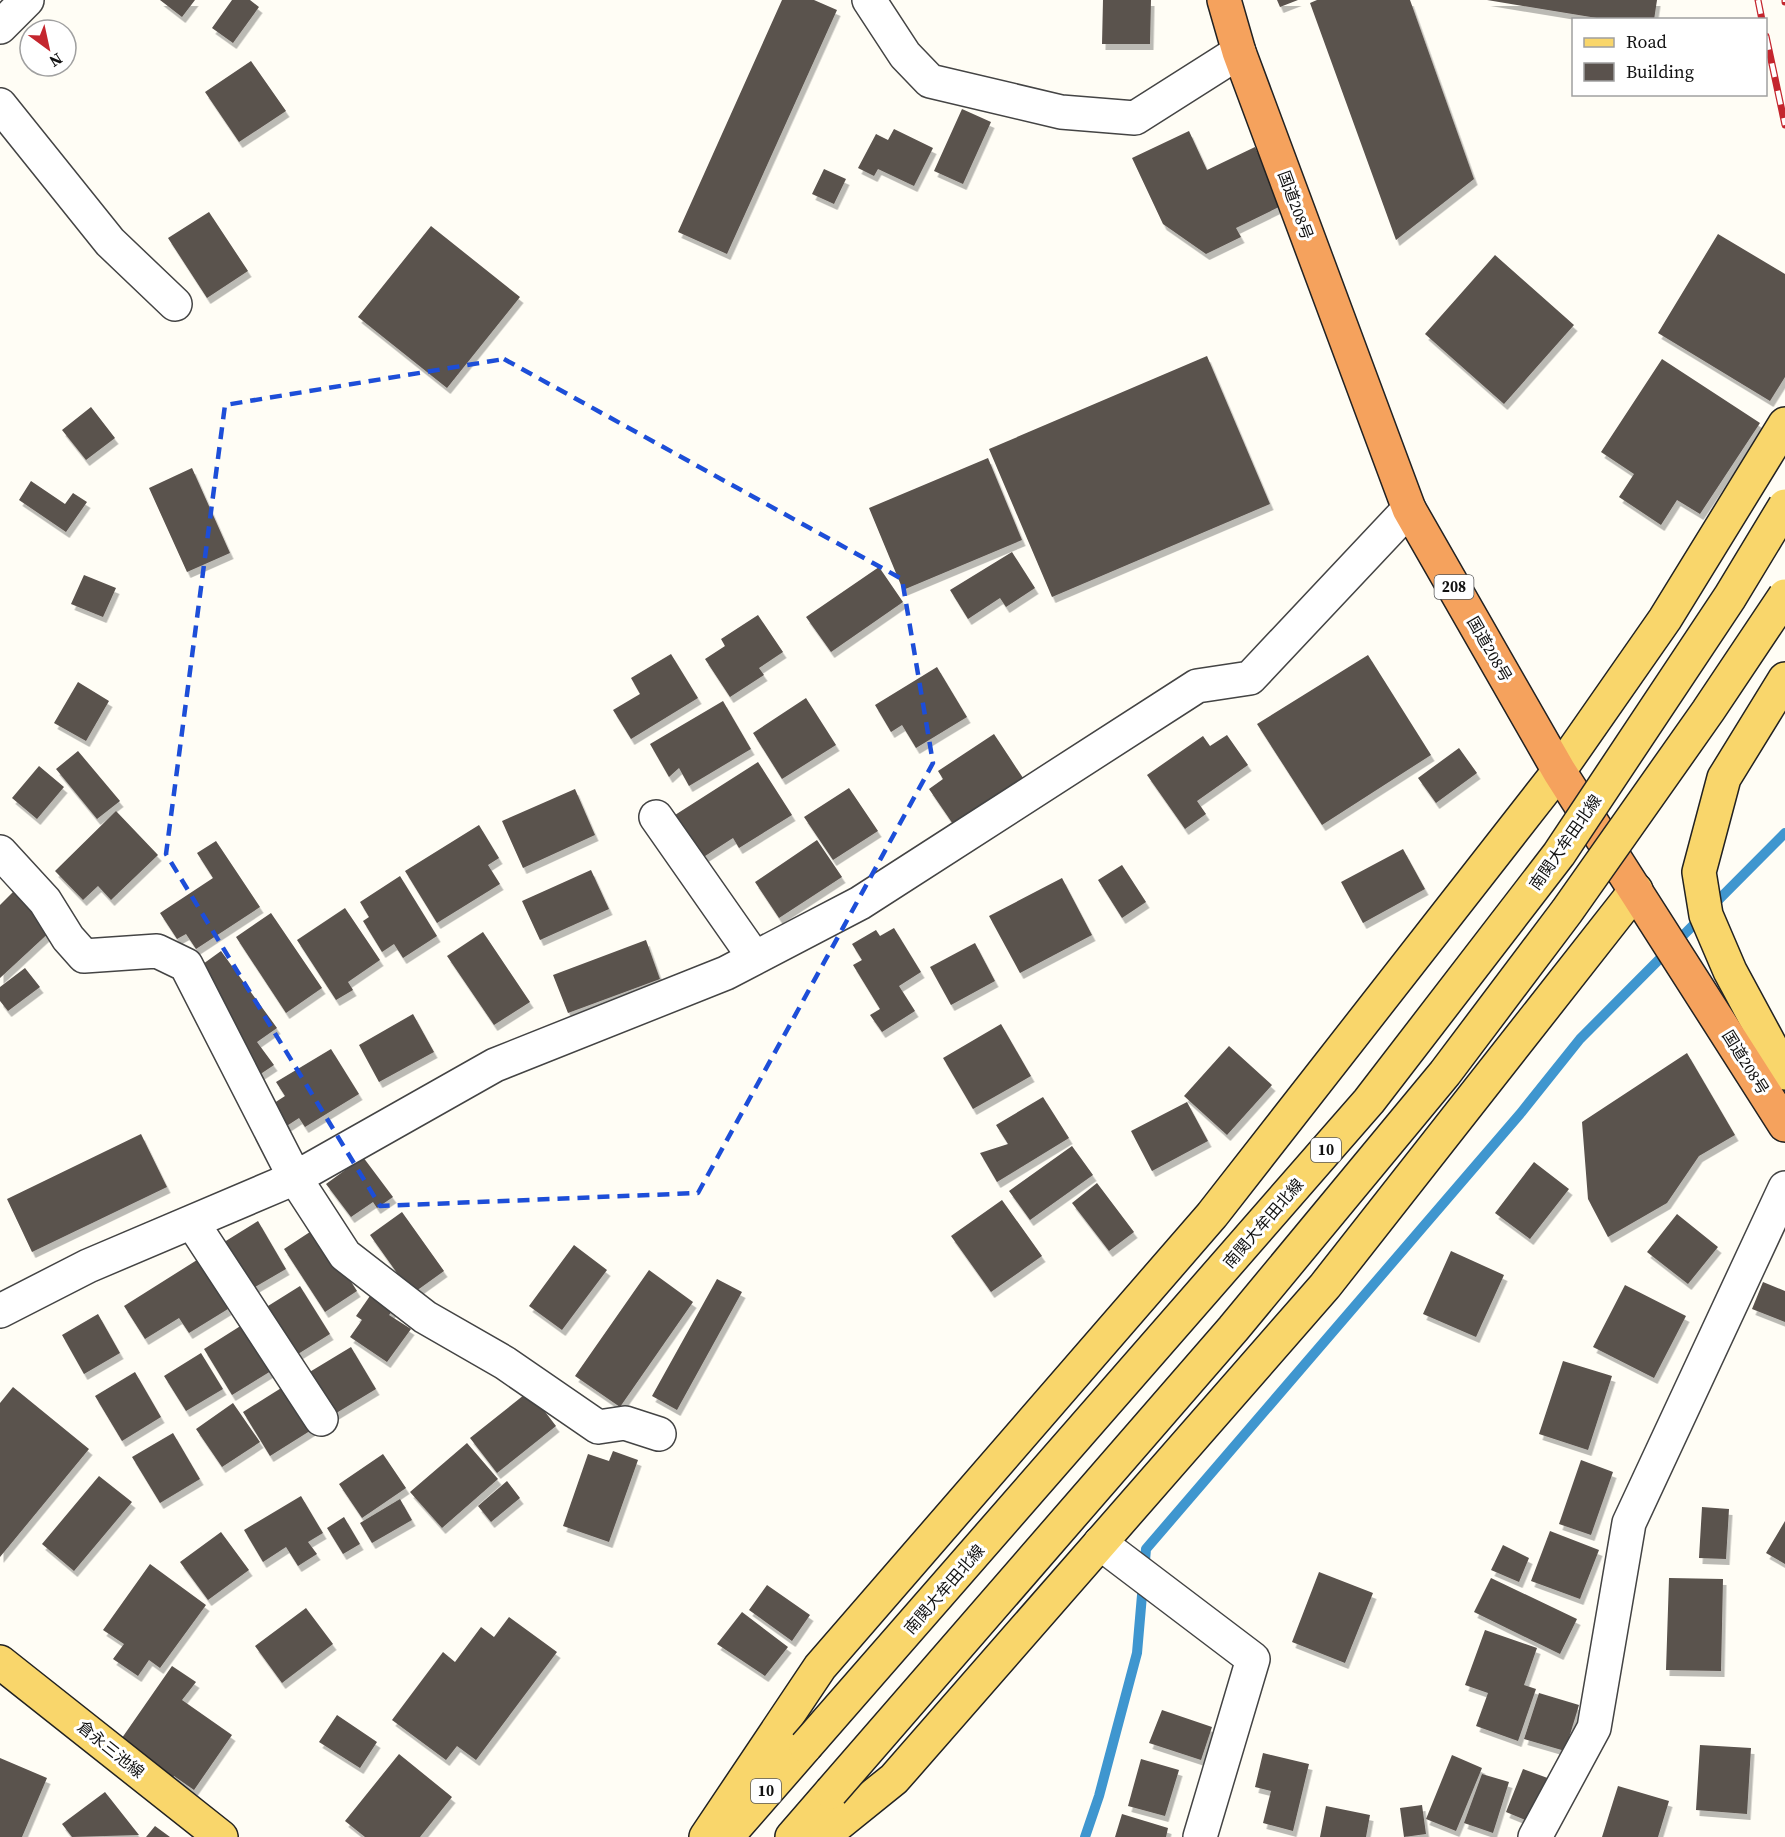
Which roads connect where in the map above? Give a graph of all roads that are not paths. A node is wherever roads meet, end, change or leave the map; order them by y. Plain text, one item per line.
1 (27, 0) edge
2 (869, 0) edge
3 (1224, 0) edge
4 (0, 27) edge
5 (1239, 52) junction
6 (0, 105) edge
7 (175, 304) dead end
8 (1785, 424) edge
9 (1785, 506) edge
10 (1409, 509) junction
11 (1785, 596) edge
12 (1785, 679) edge
13 (1559, 771) junction
14 (656, 818) dead end
15 (0, 852) edge
16 (1636, 890) junction
17 (754, 957) junction
18 (1785, 1073) edge
19 (1785, 1125) edge
20 (295, 1178) junction
21 (1785, 1188) edge
22 (192, 1222) junction
23 (0, 1311) edge
24 (321, 1419) dead end
25 (659, 1434) dead end
26 (1100, 1544) junction
27 (0, 1662) edge
28 (221, 1837) edge
29 (706, 1837) edge
30 (727, 1837) edge
31 (792, 1837) edge
32 (822, 1837) edge
33 (1200, 1837) edge
34 (1535, 1837) edge

1 - 4 street
2 - 5 street
3 - 5 highway, 国道208号 / 208
5 - 10 highway, 国道208号 / 208
6 - 7 street
8 - 13 main road
9 - 30 main road, 南関大牟田北線 / 10, bridge
10 - 13 highway, 国道208号 / 208
10 - 17 street
11 - 31 main road, 10, bridge
12 - 18 main road
13 - 16 highway, 国道208号 / 208
13 - 29 main road
14 - 17 street
15 - 20 street
16 - 19 highway, 国道208号 / 208
16 - 26 main road
17 - 20 street
20 - 22 street
20 - 25 street
21 - 34 street
22 - 23 street
22 - 24 street
26 - 32 main road
26 - 33 street
27 - 28 main road, 倉永三池線

